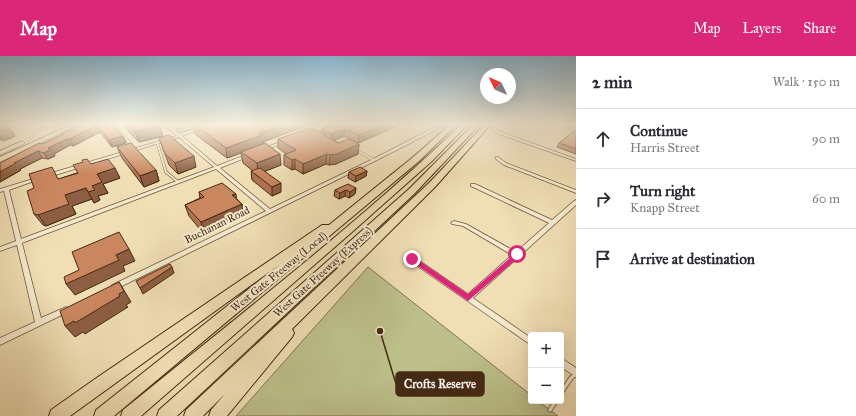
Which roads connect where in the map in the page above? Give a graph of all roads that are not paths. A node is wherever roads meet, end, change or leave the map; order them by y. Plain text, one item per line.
1 (26, 141) edge
2 (43, 141) edge
3 (49, 141) edge
4 (128, 141) edge
5 (161, 141) edge
6 (185, 141) edge
7 (287, 141) edge
8 (412, 141) edge
9 (436, 141) edge
10 (448, 141) edge
11 (461, 141) edge
12 (474, 141) edge
13 (522, 141) edge
14 (157, 142) junction
15 (124, 146) edge
16 (354, 149) edge
17 (259, 151) edge
18 (0, 153) edge
19 (252, 154) edge
20 (19, 157) edge
21 (497, 158) dead end
22 (0, 160) edge
23 (374, 160) junction
24 (415, 160) junction
25 (576, 160) edge
26 (216, 167) junction
27 (178, 182) junction
28 (473, 185) dead end
29 (3, 190) edge
30 (576, 192) edge
31 (576, 202) edge
32 (269, 211) junction
33 (454, 223) dead end
34 (553, 223) junction
35 (19, 242) junction
36 (0, 249) edge
37 (517, 254) junction
38 (412, 259) dead end
39 (111, 288) edge
40 (468, 298) junction
41 (75, 306) edge
42 (306, 307) junction
43 (39, 323) junction
44 (528, 340) edge
45 (0, 342) edge
46 (564, 364) edge
47 (576, 373) edge
48 (564, 388) edge
49 (554, 404) edge
50 (550, 410) dead end
51 (57, 416) edge
52 (102, 416) edge
53 (129, 416) edge
54 (165, 416) edge
55 (192, 416) edge
56 (217, 416) edge

1 - 18 highway
2 - 22 highway
3 - 20 street
4 - 15 lane
5 - 14 street
6 - 26 street
7 - 17 street
8 - 23 street, Buchanan Road
9 - 24 highway, West Gate Freeway (Local)
10 - 53 highway, West Gate Freeway (Express)
11 - 54 highway, West Gate Freeway (Express)
12 - 42 highway
13 - 25 street
14 - 27 lane
14 - 29 street
16 - 23 lane
19 - 26 street
21 - 30 street
23 - 32 street, Buchanan Road
24 - 51 highway
24 - 52 highway, West Gate Freeway (Local)
26 - 27 street
26 - 32 street
27 - 35 street
28 - 34 street
29 - 35 street
31 - 34 street
32 - 39 street, Buchanan Road
33 - 37 street
34 - 37 street
35 - 36 street
35 - 43 street
37 - 40 street
38 - 40 street
40 - 44 street
41 - 43 street
42 - 55 highway
42 - 56 highway
43 - 45 street
46 - 47 street
47 - 48 lane
49 - 50 lane

